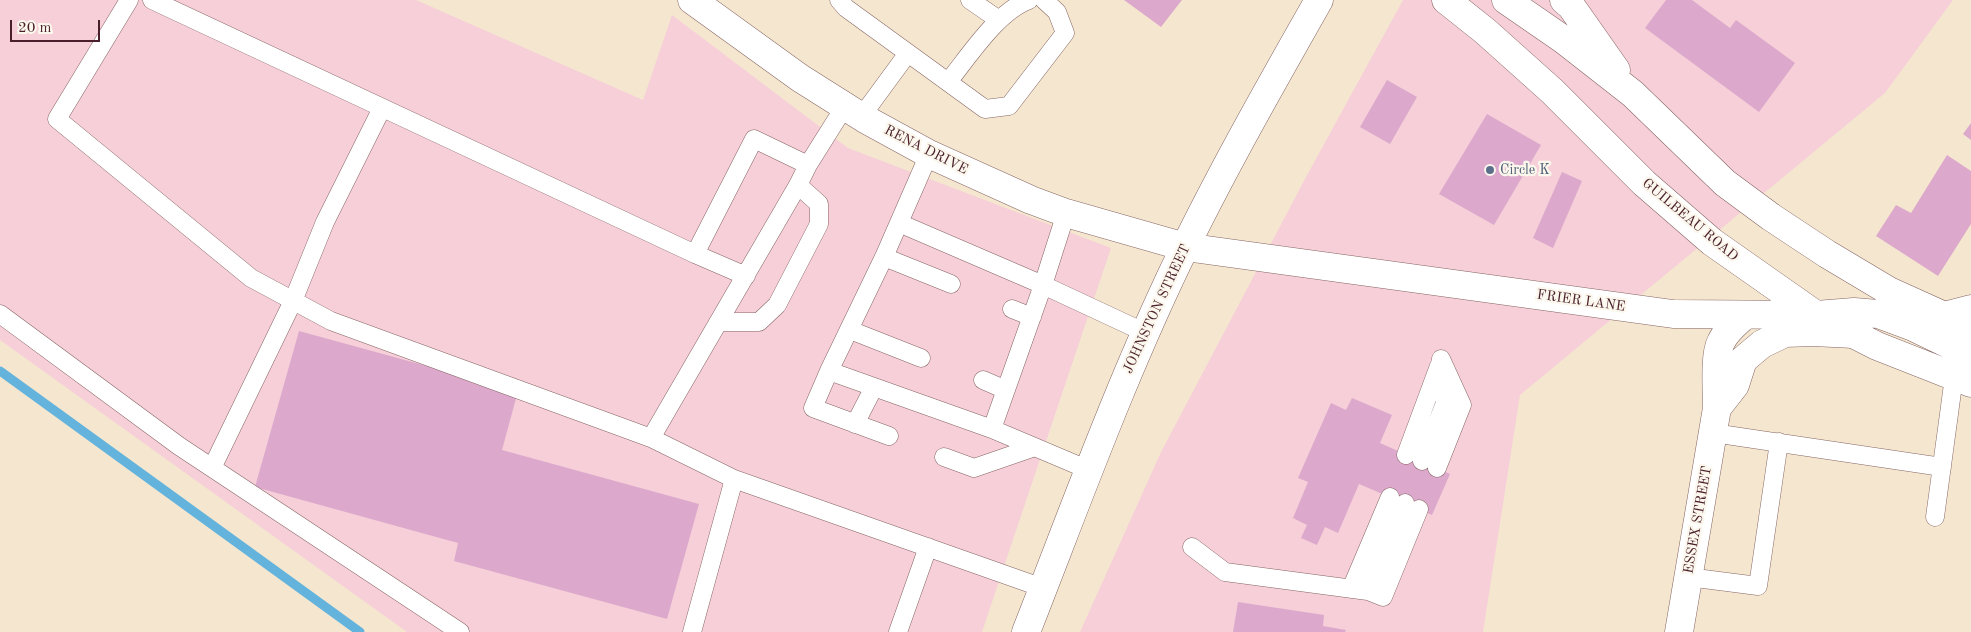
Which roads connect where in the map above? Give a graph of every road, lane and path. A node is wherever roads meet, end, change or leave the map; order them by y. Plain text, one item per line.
1 (129, 0) edge
2 (152, 0) edge
3 (692, 0) edge
4 (839, 0) edge
5 (970, 0) edge
6 (1029, 0) edge
7 (1044, 0) edge
8 (1319, 0) edge
9 (1446, 0) edge
10 (1506, 0) edge
11 (1564, 0) edge
12 (999, 20) junction
13 (908, 53) junction
14 (948, 82) junction
15 (1633, 94) junction
16 (382, 108) junction
17 (853, 111) junction
18 (929, 154) junction
19 (808, 164) junction
20 (798, 185) junction
21 (1066, 213) junction
22 (899, 223) junction
23 (1185, 247) junction
24 (695, 254) junction
25 (884, 257) junction
26 (746, 276) junction
27 (951, 284) dead end
28 (1043, 285) junction
29 (293, 301) junction
30 (1012, 309) dead end
31 (1971, 309) edge
32 (0, 314) edge
33 (1816, 315) junction
34 (1744, 316) junction
35 (1944, 316) junction
36 (1032, 317) junction
37 (718, 322) junction
38 (1971, 328) edge
39 (850, 330) junction
40 (1146, 333) junction
41 (1854, 334) junction
42 (1971, 355) edge
43 (922, 358) dead end
44 (829, 371) junction
45 (983, 380) dead end
46 (1963, 380) edge
47 (874, 387) junction
48 (1006, 390) junction
49 (1445, 403) junction
50 (1715, 420) junction
51 (855, 424) junction
52 (992, 429) junction
53 (888, 436) dead end
54 (651, 438) junction
55 (1780, 442) junction
56 (1035, 447) junction
57 (944, 457) dead end
58 (1942, 467) junction
59 (212, 468) junction
60 (1089, 470) junction
61 (734, 479) junction
62 (1935, 517) dead end
63 (928, 547) junction
64 (1192, 547) dead end
65 (1688, 577) junction
66 (1043, 588) junction
67 (1360, 590) junction
68 (460, 632) edge
69 (692, 632) edge
70 (898, 632) edge
71 (1026, 632) edge
72 (1679, 632) edge

1 - 29 lane
2 - 16 lane
3 - 17 street, RENA DRIVE
4 - 13 lane
5 - 12 lane
6 - 12 lane
7 - 14 lane
8 - 23 street, JOHNSTON STREET
9 - 33 street, GUILBEAU ROAD
10 - 15 street
11 - 15 street
12 - 14 lane
13 - 14 lane
13 - 17 lane
15 - 35 street
16 - 24 lane
16 - 29 lane
17 - 18 street, RENA DRIVE
17 - 19 lane
18 - 21 street, RENA DRIVE
18 - 22 lane
19 - 20 lane
19 - 24 lane
20 - 26 lane
20 - 37 lane
21 - 23 street, RENA DRIVE
21 - 28 lane
22 - 25 lane
22 - 28 lane
23 - 34 street, FRIER LANE
23 - 40 street, JOHNSTON STREET
24 - 26 lane
25 - 27 lane
25 - 39 lane
26 - 37 lane
28 - 36 lane
28 - 40 lane
29 - 54 lane
29 - 59 lane
30 - 36 lane
31 - 35 street
32 - 59 lane
33 - 34 street, FRIER LANE
33 - 41 street, GUILBEAU ROAD
33 - 42 street, FRIER LANE
34 - 50 street, ESSEX STREET
35 - 38 street
36 - 48 lane
37 - 54 lane
39 - 43 lane
39 - 44 lane
40 - 60 street, JOHNSTON STREET
41 - 46 street, GUILBEAU ROAD
41 - 50 street, ESSEX STREET
44 - 47 lane
44 - 51 lane
45 - 48 lane
46 - 58 lane
47 - 51 lane
47 - 52 lane
48 - 52 lane
49 - 49 lane
49 - 49 lane
50 - 55 lane
50 - 65 street, ESSEX STREET
51 - 53 lane
52 - 56 lane
54 - 61 lane
55 - 58 lane
55 - 65 lane
56 - 57 lane
56 - 60 lane
58 - 62 lane
59 - 68 lane
60 - 66 street, JOHNSTON STREET
61 - 63 lane
61 - 69 lane
63 - 66 lane
63 - 70 lane
64 - 67 lane
65 - 72 street, ESSEX STREET
66 - 71 street, JOHNSTON STREET
67 - 67 lane

